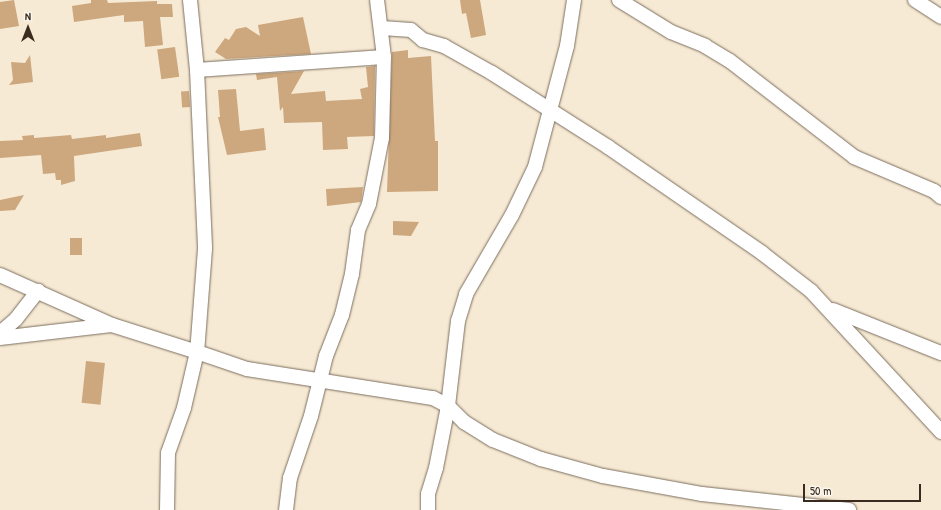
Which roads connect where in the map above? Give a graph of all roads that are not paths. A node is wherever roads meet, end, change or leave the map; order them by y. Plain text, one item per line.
1 (190, 0) edge
2 (377, 0) edge
3 (574, 0) edge
4 (619, 0) edge
5 (915, 0) edge
6 (941, 17) edge
7 (382, 28) junction
8 (384, 57) junction
9 (197, 70) junction
10 (550, 109) junction
11 (941, 197) edge
12 (0, 275) edge
13 (38, 291) junction
14 (827, 308) junction
15 (112, 325) junction
16 (0, 333) edge
17 (0, 338) edge
18 (197, 352) junction
19 (941, 353) edge
20 (321, 378) junction
21 (448, 406) junction
22 (941, 432) edge
23 (167, 510) edge
24 (286, 510) edge
25 (428, 510) edge
26 (849, 510) edge

1 - 9 street
2 - 7 street
3 - 10 street
4 - 11 street
5 - 6 street
7 - 8 street
7 - 10 street
8 - 9 street
8 - 20 street
9 - 18 street
10 - 14 street
10 - 21 street
12 - 13 street
13 - 15 street
13 - 16 street
14 - 19 street
14 - 22 street
15 - 17 street
15 - 18 street
18 - 20 street
18 - 23 street
20 - 21 street
20 - 24 street
21 - 25 street
21 - 26 street

